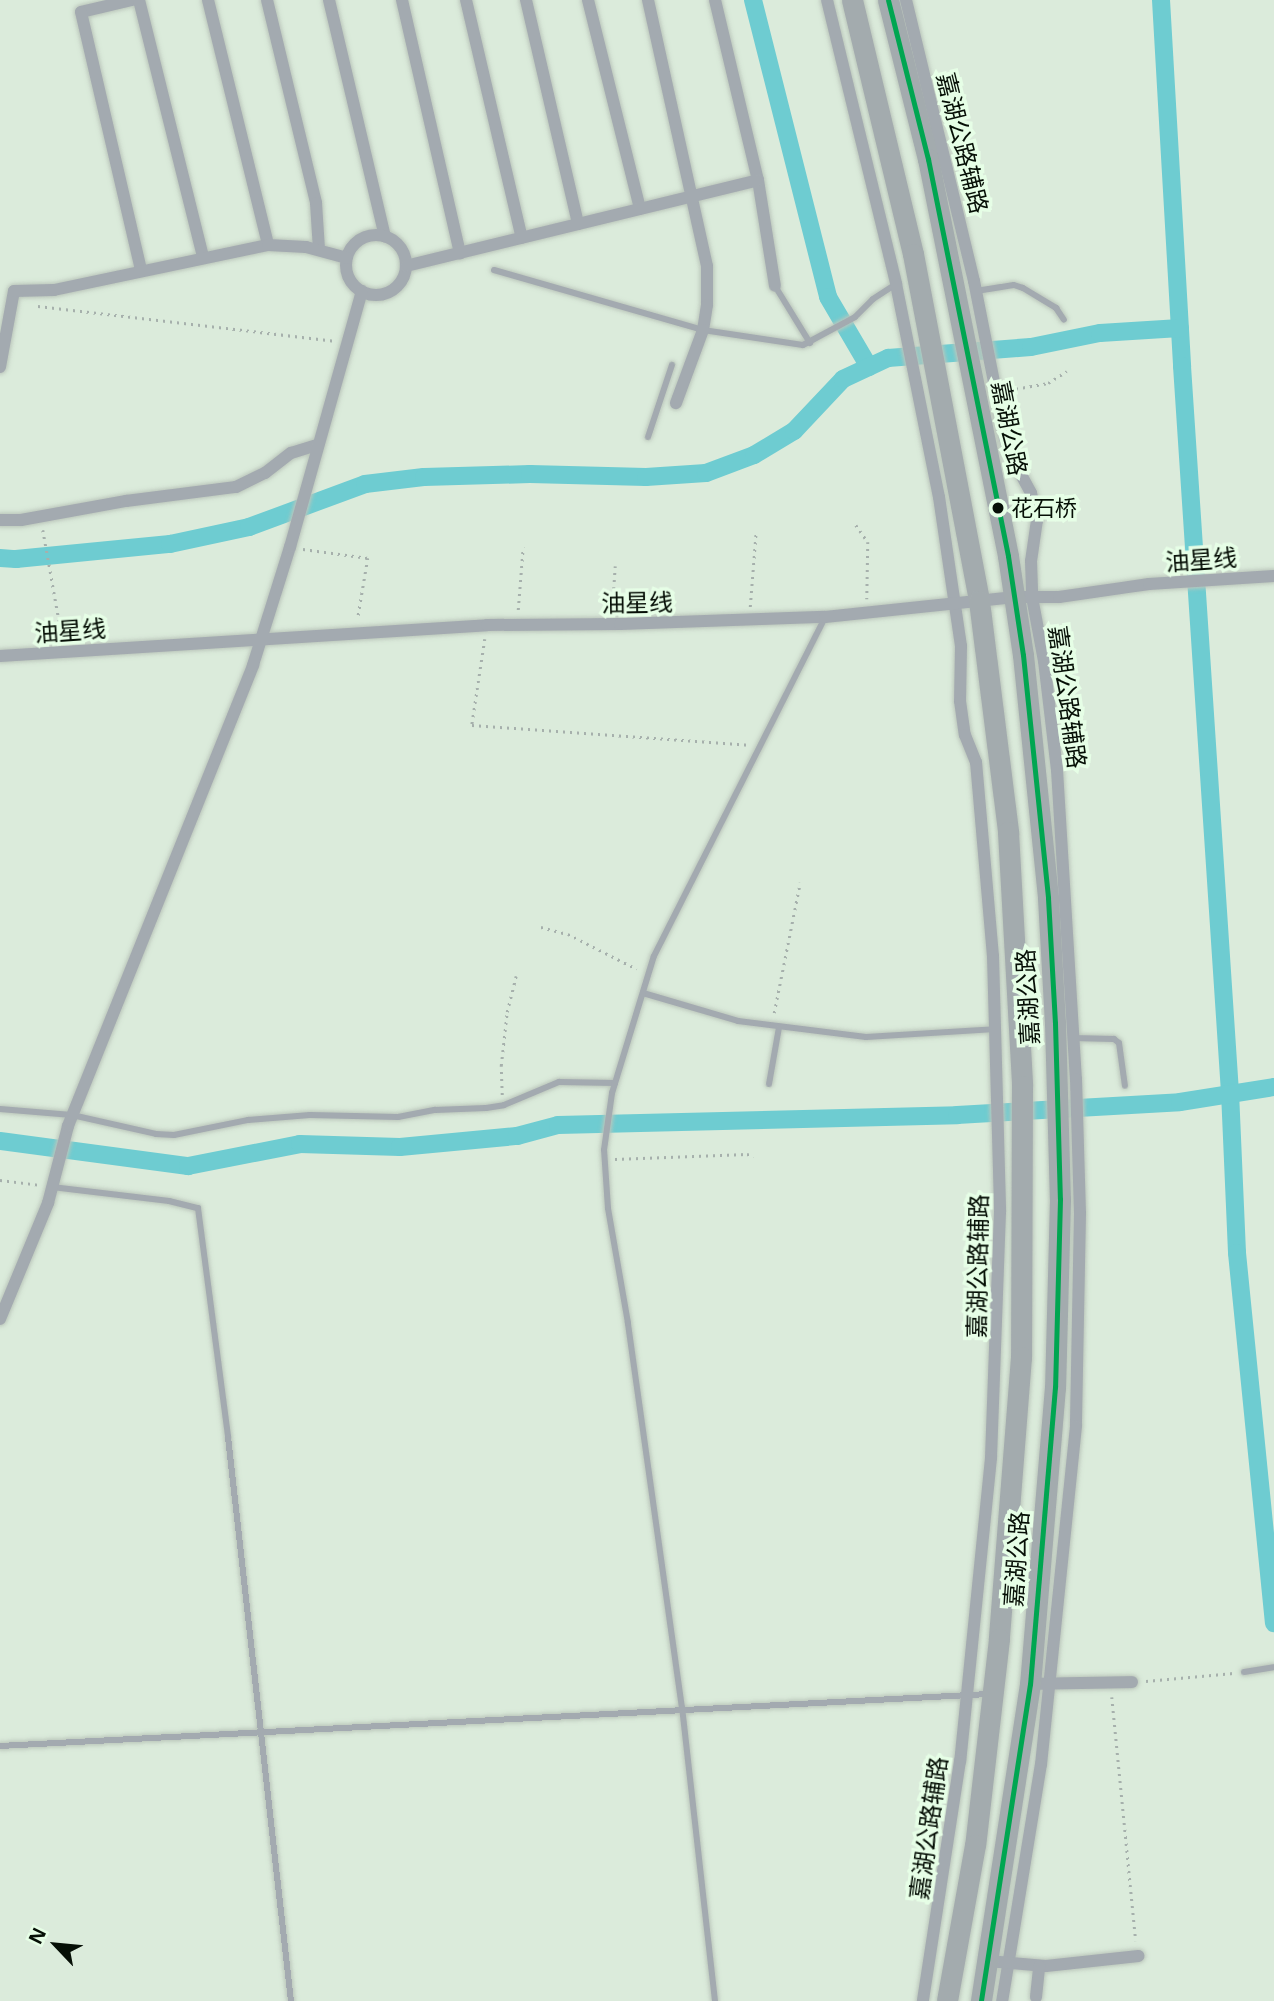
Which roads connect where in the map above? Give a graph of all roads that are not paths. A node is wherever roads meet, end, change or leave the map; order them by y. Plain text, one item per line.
1 (132, 0) edge
2 (139, 0) edge
3 (208, 0) edge
4 (267, 0) edge
5 (330, 0) edge
6 (402, 0) edge
7 (466, 0) edge
8 (526, 0) edge
9 (588, 0) edge
10 (648, 0) edge
11 (715, 0) edge
12 (827, 0) edge
13 (852, 0) edge
14 (888, 0) edge
15 (906, 0) edge
16 (758, 180) junction
17 (692, 196) junction
18 (640, 209) junction
19 (578, 224) junction
20 (385, 236) junction
21 (522, 238) junction
22 (268, 245) junction
23 (319, 250) junction
24 (460, 253) junction
25 (203, 256) junction
26 (346, 258) junction
27 (406, 266) junction
28 (141, 269) junction
29 (494, 270) dead end
30 (896, 284) junction
31 (775, 286) joint
32 (362, 292) junction
33 (966, 294) junction
34 (12, 303) junction
35 (0, 312) edge
36 (1064, 320) dead end
37 (703, 330) junction
38 (810, 343) junction
39 (673, 365) dead end
40 (0, 367) edge
41 (664, 388) junction
42 (678, 398) joint
43 (648, 437) dead end
44 (318, 445) junction
45 (0, 520) edge
46 (1274, 576) edge
47 (1023, 597) junction
48 (979, 601) junction
49 (955, 603) junction
50 (825, 617) junction
51 (260, 637) junction
52 (0, 656) edge
53 (643, 993) junction
54 (775, 1026) junction
55 (995, 1029) junction
56 (1073, 1038) junction
57 (1066, 1080) junction
58 (615, 1083) junction
59 (769, 1084) dead end
60 (1125, 1086) dead end
61 (0, 1109) edge
62 (70, 1121) junction
63 (54, 1181) junction
64 (0, 1319) edge
65 (1274, 1667) edge
66 (1244, 1672) road end
67 (1132, 1682) road end
68 (1040, 1684) junction
69 (993, 1693) junction
70 (967, 1695) junction
71 (682, 1708) junction
72 (260, 1730) junction
73 (0, 1746) edge
74 (1138, 1956) road end
75 (998, 1962) junction
76 (1039, 1966) junction
77 (1036, 1997) dead end
78 (291, 2001) edge
79 (715, 2001) edge
80 (923, 2001) edge
81 (947, 2001) edge
82 (981, 2001) edge
83 (1002, 2001) edge

1 - 28 street
2 - 25 street
3 - 22 street
4 - 23 street
5 - 20 street
6 - 24 street
7 - 21 street
8 - 19 street
9 - 18 street
10 - 17 street
11 - 16 street
12 - 30 street, 嘉湖公路辅路
13 - 48 main road, 嘉湖公路
14 - 33 main road, 嘉湖公路
15 - 33 street, 嘉湖公路辅路
16 - 17 street
16 - 31 street
17 - 18 street
17 - 37 street
18 - 19 street
19 - 21 street
20 - 26 street
20 - 27 street
21 - 24 street
22 - 23 street
22 - 25 street
23 - 26 street
24 - 27 street
25 - 28 street
26 - 32 street
27 - 32 street
28 - 34 street
29 - 37 lane
30 - 38 lane
30 - 49 street, 嘉湖公路辅路
31 - 38 lane
32 - 44 street
33 - 36 lane
33 - 47 main road, 嘉湖公路
33 - 47 street, 嘉湖公路辅路
34 - 35 lane
34 - 40 street
37 - 38 lane
37 - 42 street
39 - 41 lane
41 - 42 lane
41 - 43 lane
44 - 45 street
44 - 51 street
46 - 47 street, 油星线
47 - 48 street, 油星线
47 - 56 street, 嘉湖公路辅路
47 - 57 main road, 嘉湖公路
48 - 49 street, 油星线
48 - 69 main road, 嘉湖公路
49 - 50 street, 油星线
49 - 55 street, 嘉湖公路辅路
50 - 51 street, 油星线
50 - 53 lane
51 - 52 street, 油星线
51 - 62 street
53 - 54 lane
53 - 58 lane
54 - 55 lane
54 - 59 lane
55 - 70 street, 嘉湖公路辅路
56 - 57 street, 嘉湖公路辅路
56 - 60 lane
57 - 68 main road, 嘉湖公路
58 - 62 lane
58 - 71 lane
61 - 62 lane
62 - 63 street
63 - 64 street
63 - 72 lane
65 - 66 lane
67 - 68 street
68 - 75 main road, 嘉湖公路
69 - 70 lane
69 - 81 main road, 嘉湖公路
70 - 71 lane
70 - 80 street, 嘉湖公路辅路
71 - 72 lane
71 - 79 lane
72 - 73 lane
72 - 78 lane
74 - 76 street
75 - 76 street
75 - 82 main road, 嘉湖公路
75 - 83 street
76 - 77 street

